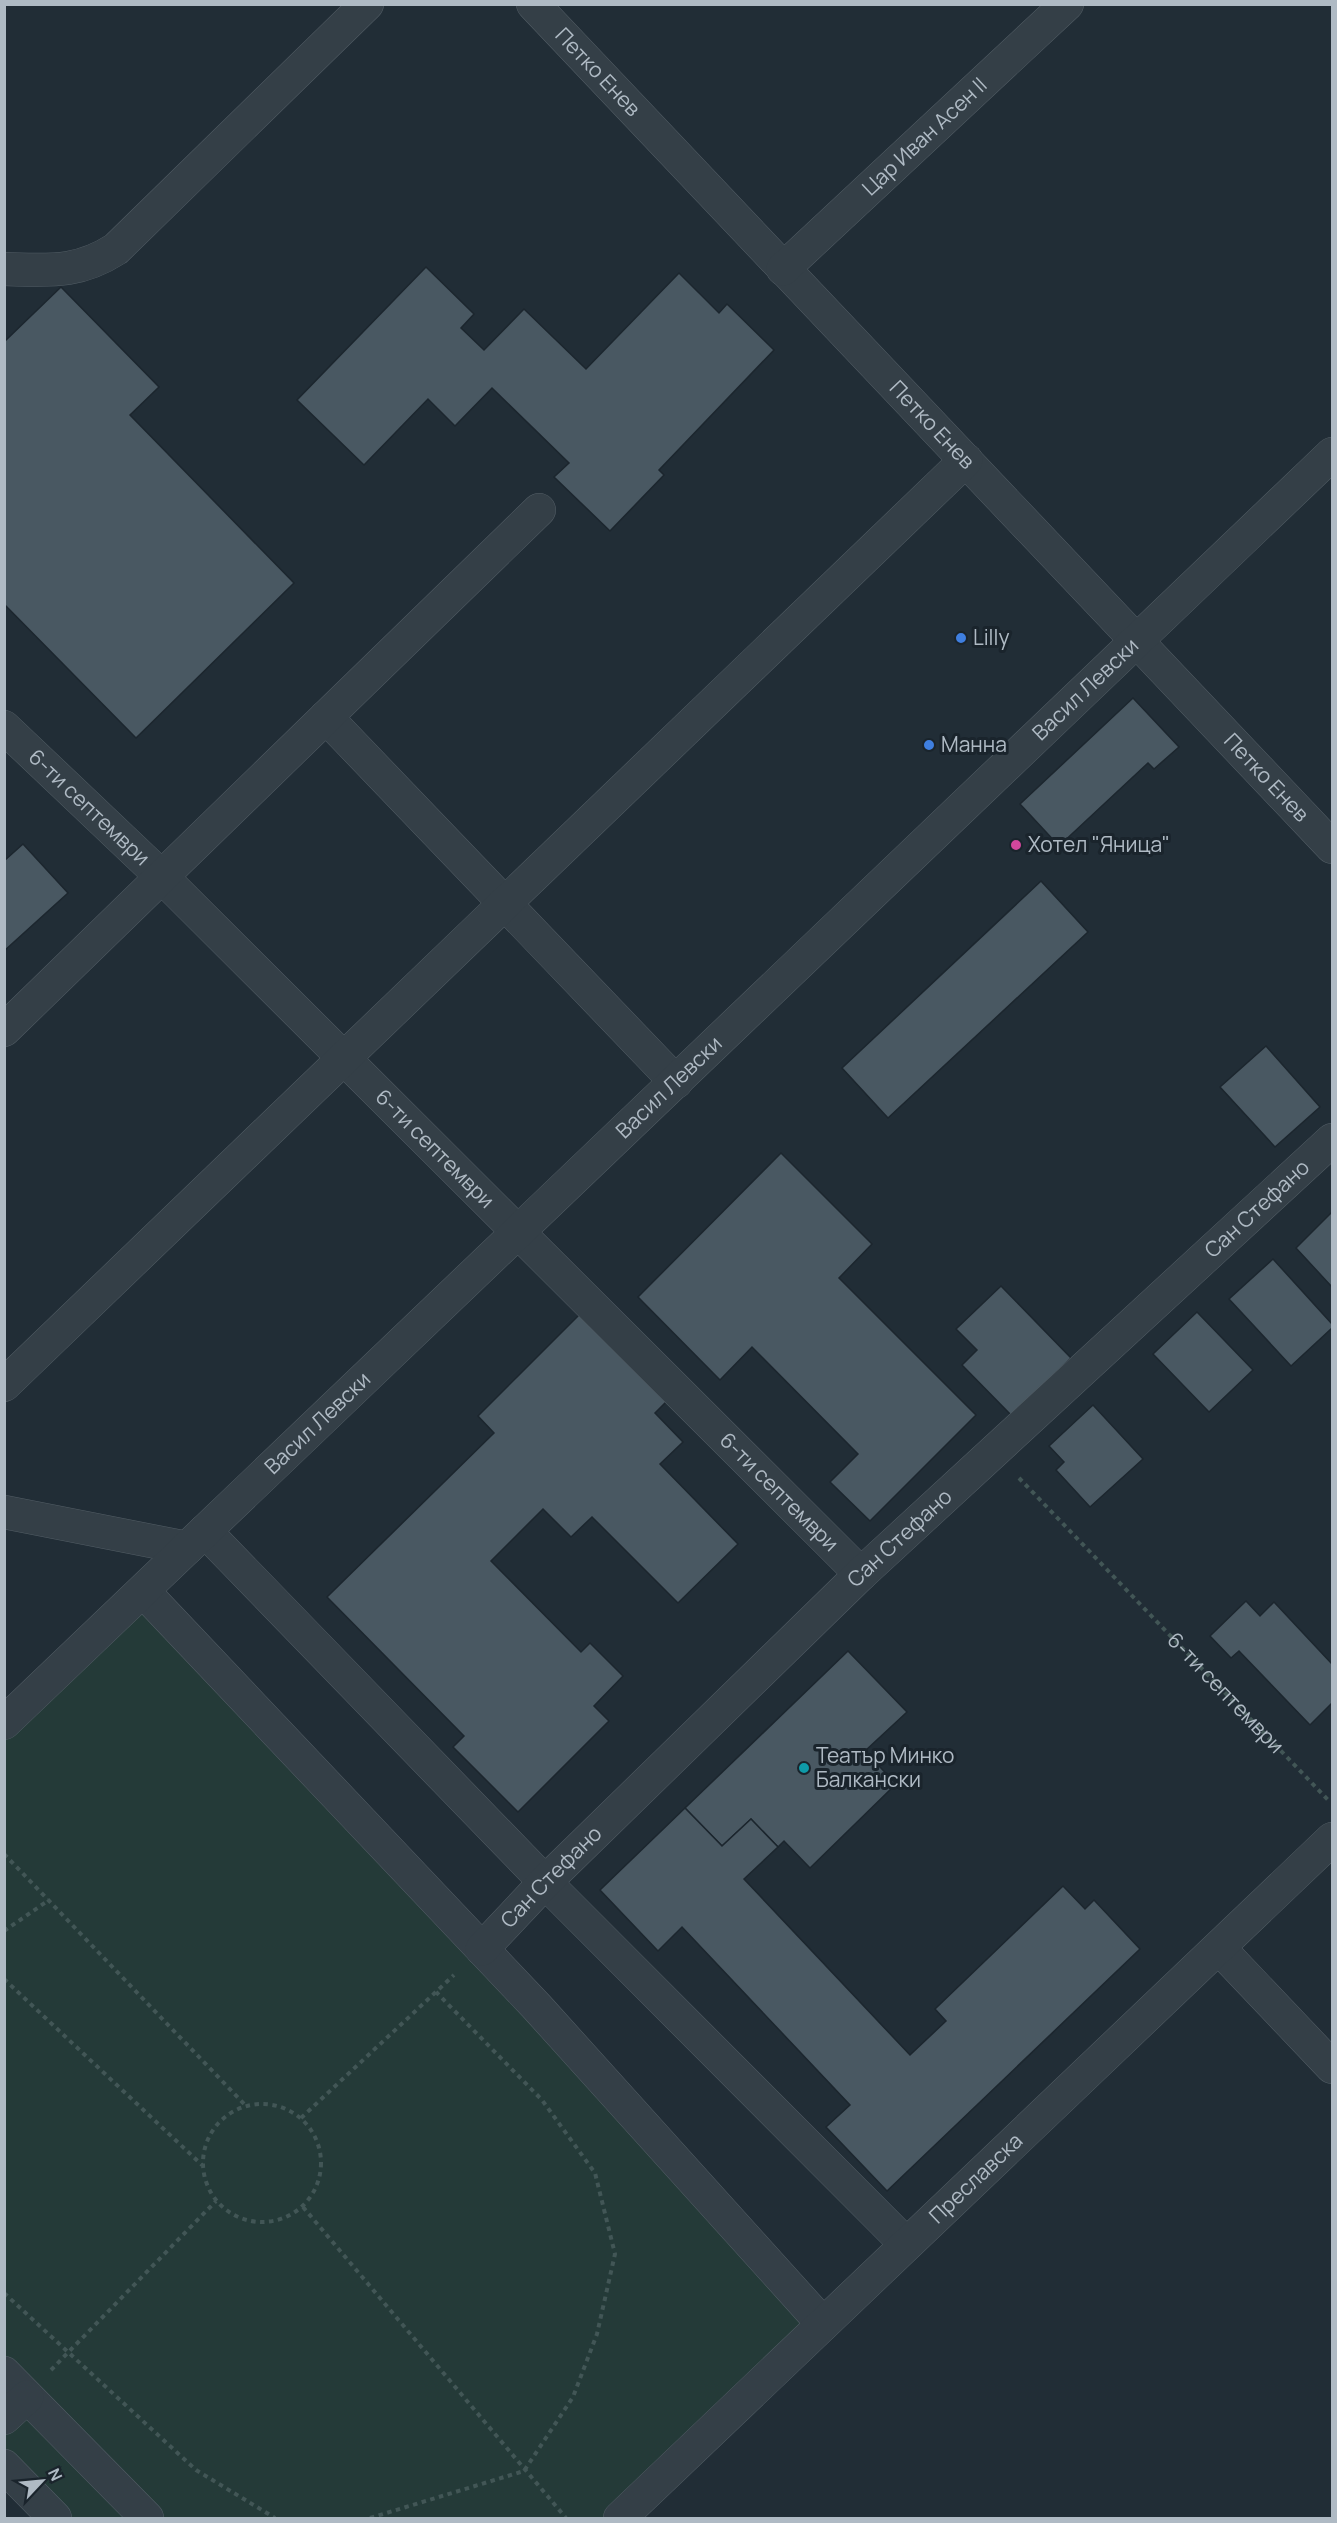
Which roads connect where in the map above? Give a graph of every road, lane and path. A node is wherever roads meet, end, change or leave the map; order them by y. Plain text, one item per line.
1 (367, 4) edge
2 (533, 4) edge
3 (1066, 4) edge
4 (783, 268) junction
5 (4, 269) edge
6 (1332, 454) edge
7 (966, 460) junction
8 (538, 510) dead end
9 (1137, 641) junction
10 (326, 717) junction
11 (4, 727) edge
12 (1332, 847) edge
13 (162, 878) junction
14 (505, 903) junction
15 (4, 1030) edge
16 (343, 1058) junction
17 (676, 1082) junction
18 (1332, 1140) edge
19 (518, 1233) junction
20 (4, 1384) edge
21 (994, 1451) junction
22 (4, 1512) edge
23 (196, 1539) junction
24 (861, 1574) junction
25 (143, 1591) junction
26 (4, 1723) edge
27 (1332, 1805) edge
28 (1332, 1839) edge
29 (4, 1854) edge
30 (545, 1882) junction
31 (49, 1900) junction
32 (4, 1931) edge
33 (1220, 1948) junction
34 (482, 1949) junction
35 (4, 1979) edge
36 (436, 1992) junction
37 (1332, 2067) edge
38 (246, 2106) junction
39 (301, 2118) junction
40 (202, 2165) junction
41 (216, 2201) junction
42 (303, 2207) junction
43 (906, 2244) junction
44 (4, 2293) edge
45 (823, 2324) junction
46 (67, 2353) junction
47 (4, 2373) edge
48 (16, 2408) edge
49 (4, 2466) edge
50 (524, 2471) junction
51 (55, 2518) edge
52 (147, 2518) edge
53 (275, 2518) edge
54 (370, 2518) edge
55 (566, 2518) edge
56 (622, 2518) edge

1 - 5 street
2 - 4 street, Петко Енев
3 - 4 street, Цар Иван Асен II
4 - 7 street, Петко Енев
6 - 9 street, Васил Левски
7 - 9 street, Петко Енев
7 - 14 street
8 - 10 street
9 - 12 street, Петко Енев
9 - 17 street, Васил Левски
10 - 13 street
10 - 14 street
11 - 13 street, 6-ти септември
13 - 15 street
13 - 16 street, 6-ти септември
14 - 16 street
14 - 17 street
16 - 19 street, 6-ти септември
16 - 20 street
17 - 19 street, Васил Левски
18 - 21 street, Сан Стефано
19 - 23 street, Васил Левски
19 - 24 street, 6-ти септември
21 - 24 street, Сан Стефано
21 - 27 path, 6-ти септември
22 - 23 street
23 - 25 street, Васил Левски
23 - 30 street
24 - 30 street, Сан Стефано
25 - 26 street, Васил Левски
25 - 34 street
28 - 33 street, Преславска
29 - 31 path
30 - 34 street, Сан Стефано
30 - 43 street
31 - 32 path
31 - 38 path
33 - 37 street
33 - 43 street, Преславска
34 - 36 path
34 - 45 street
35 - 40 path
36 - 39 path
36 - 50 path
38 - 39 path
38 - 40 path
39 - 42 path
40 - 41 path
41 - 42 path
41 - 46 path
42 - 50 path
43 - 45 street, Преславска
44 - 46 path
45 - 56 street, Преславска
46 - 48 path
46 - 53 path
47 - 48 street
48 - 52 street
49 - 51 street
50 - 54 path
50 - 55 path

